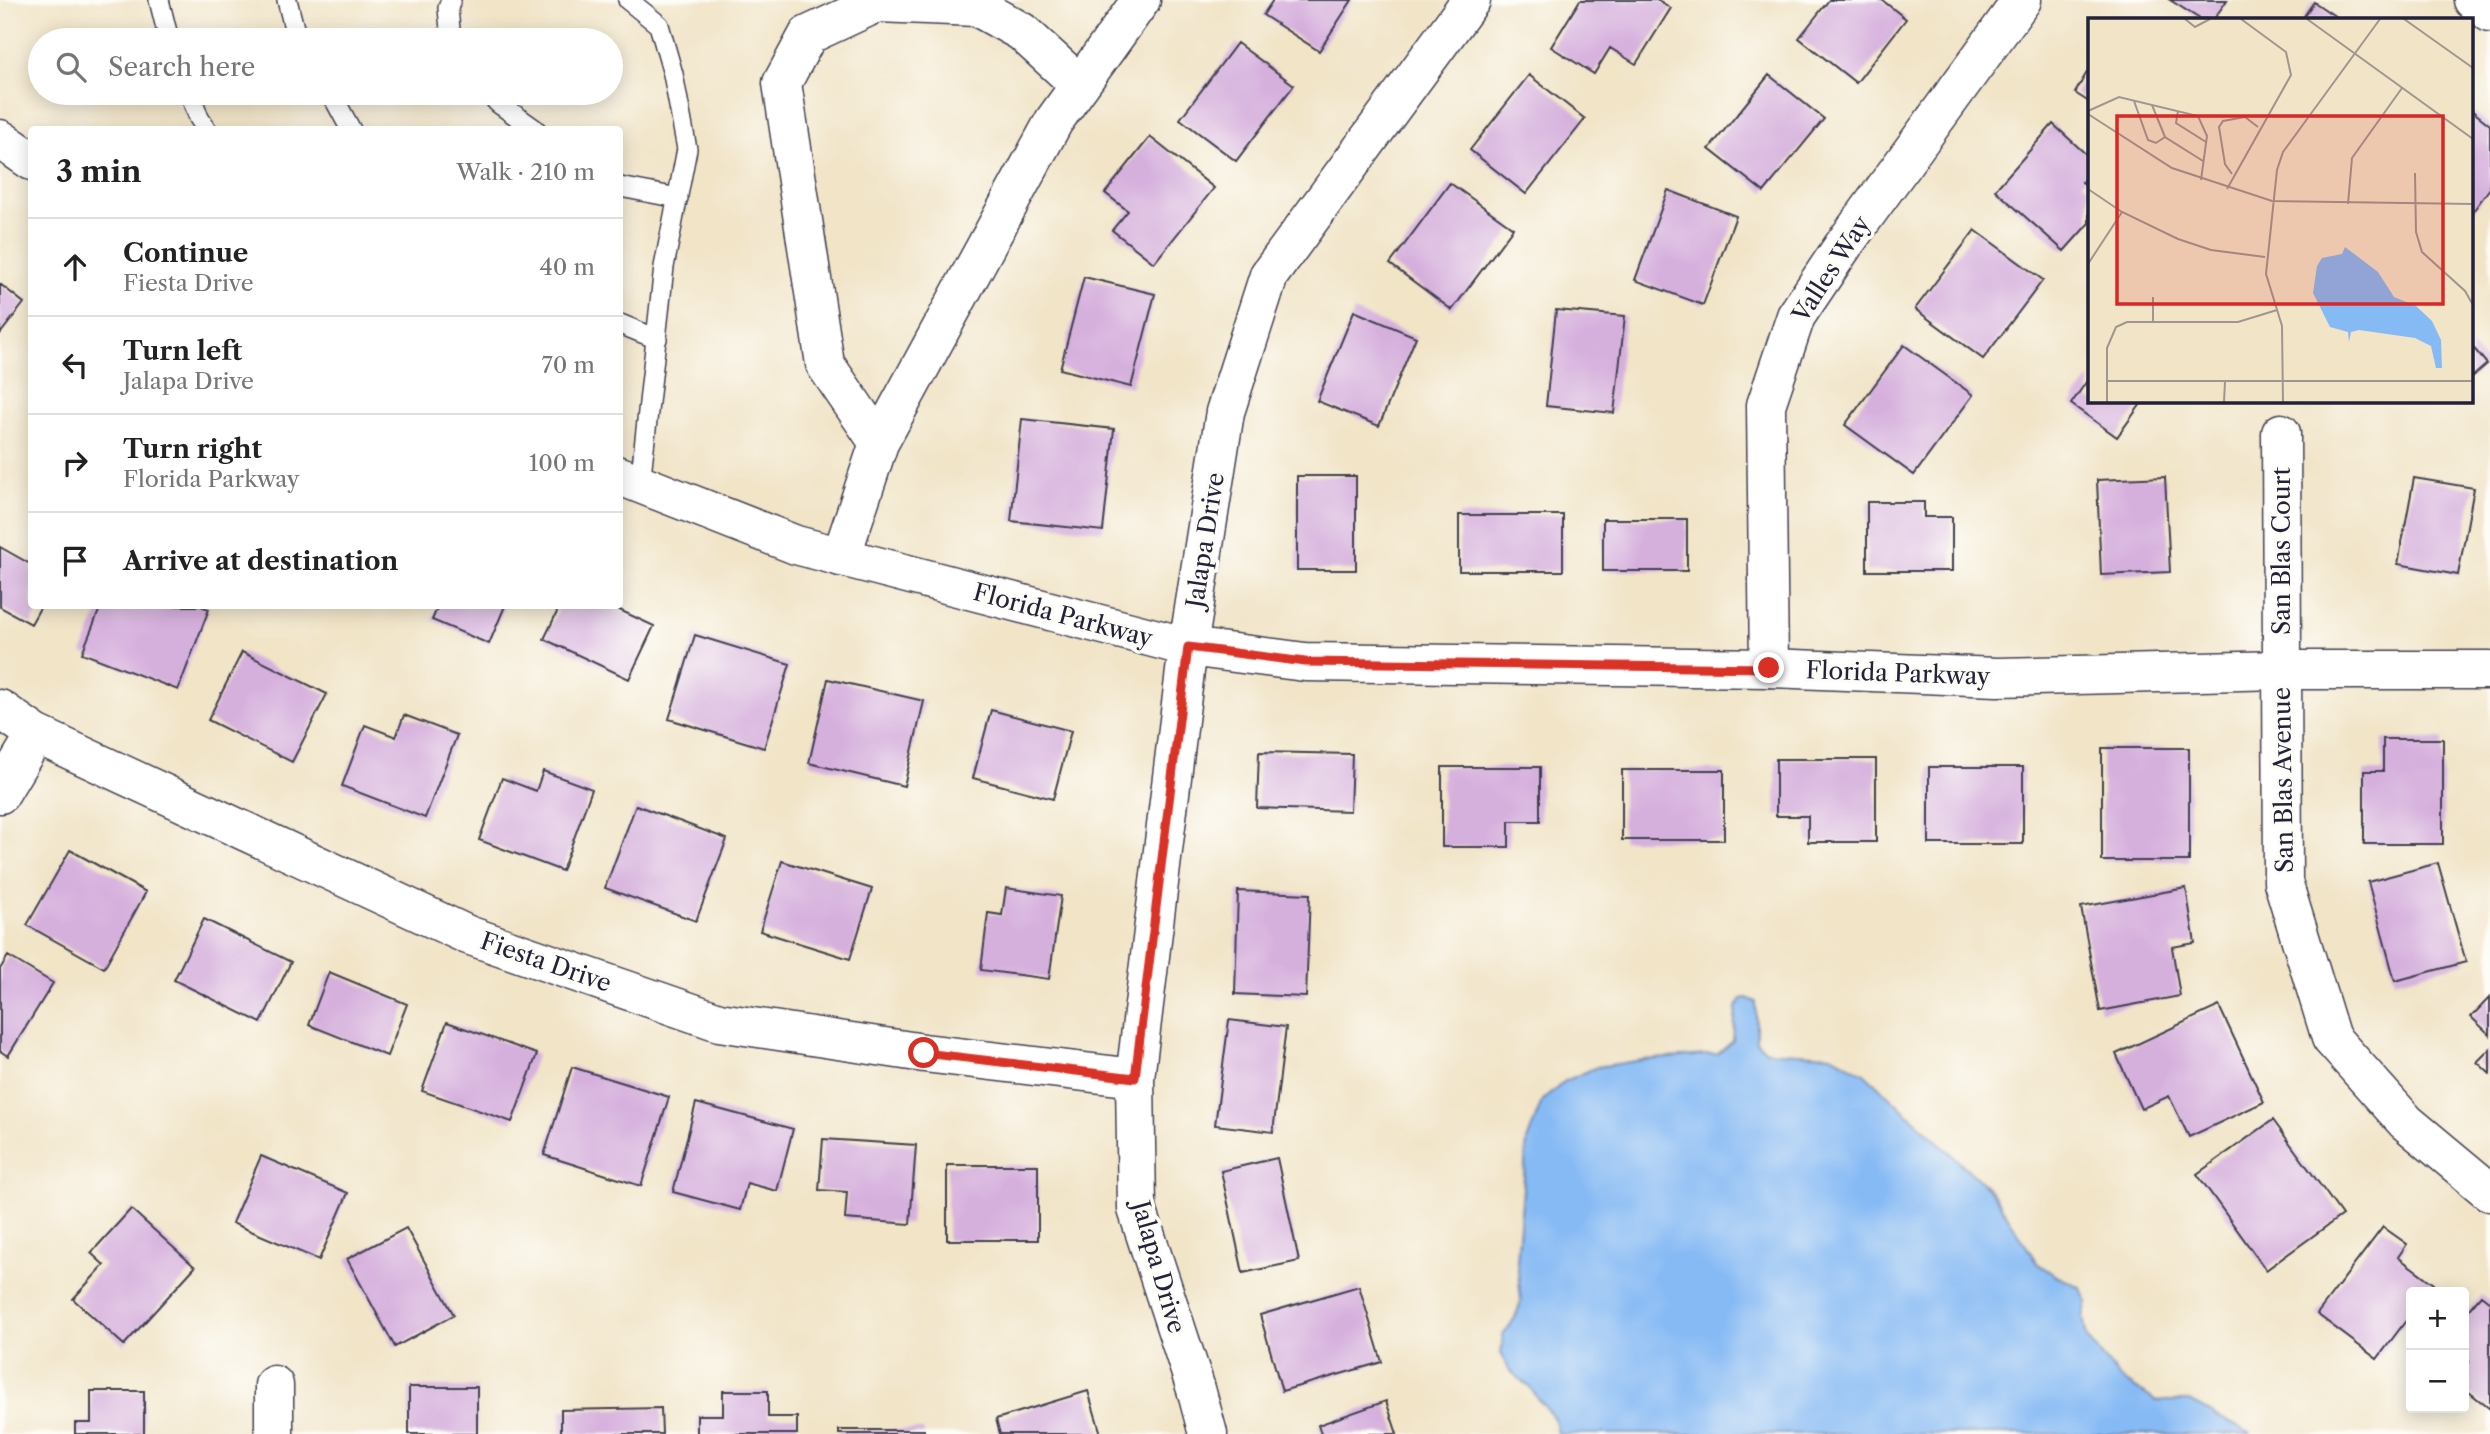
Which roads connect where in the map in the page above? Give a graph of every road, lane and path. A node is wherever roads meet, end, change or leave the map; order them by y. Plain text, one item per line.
1 (159, 0) edge
2 (287, 0) edge
3 (451, 0) edge
4 (628, 0) edge
5 (1142, 0) edge
6 (1471, 0) edge
7 (2022, 0) edge
8 (2473, 0) edge
9 (2490, 13) edge
10 (166, 28) edge
11 (294, 28) edge
12 (450, 28) edge
13 (1080, 85) junction
14 (195, 105) edge
15 (337, 105) edge
16 (501, 105) edge
17 (205, 126) edge
18 (349, 126) edge
19 (530, 126) edge
20 (0, 139) edge
21 (28, 158) edge
22 (623, 188) edge
23 (678, 198) junction
24 (623, 325) edge
25 (657, 338) junction
26 (2281, 433) dead end
27 (879, 443) junction
28 (630, 480) edge
29 (841, 556) junction
30 (1188, 647) junction
31 (1769, 668) junction
32 (2281, 670) junction
33 (2490, 670) edge
34 (0, 709) edge
35 (36, 734) junction
36 (0, 794) edge
37 (1135, 1078) junction
38 (2490, 1192) edge
39 (274, 1385) dead end
40 (274, 1434) edge
41 (1208, 1434) edge

1 - 10 lane
2 - 11 lane
3 - 12 lane
4 - 23 lane
5 - 13 street
6 - 30 street, Jalapa Drive
7 - 31 street, Valles Way
8 - 9 street
13 - 27 street
13 - 27 street
14 - 17 lane
15 - 18 lane
16 - 19 lane
20 - 21 street
22 - 23 lane
23 - 25 lane
24 - 25 lane
25 - 28 lane
26 - 32 street, San Blas Court
27 - 29 street
28 - 29 street, Florida Parkway
29 - 30 street, Florida Parkway
30 - 31 street, Florida Parkway
30 - 37 street, Jalapa Drive
31 - 32 street, Florida Parkway
32 - 33 street, Florida Parkway
32 - 38 street, San Blas Avenue
34 - 35 street, Fiesta Drive
35 - 36 street
35 - 37 street, Fiesta Drive
37 - 41 street, Jalapa Drive
39 - 40 street

